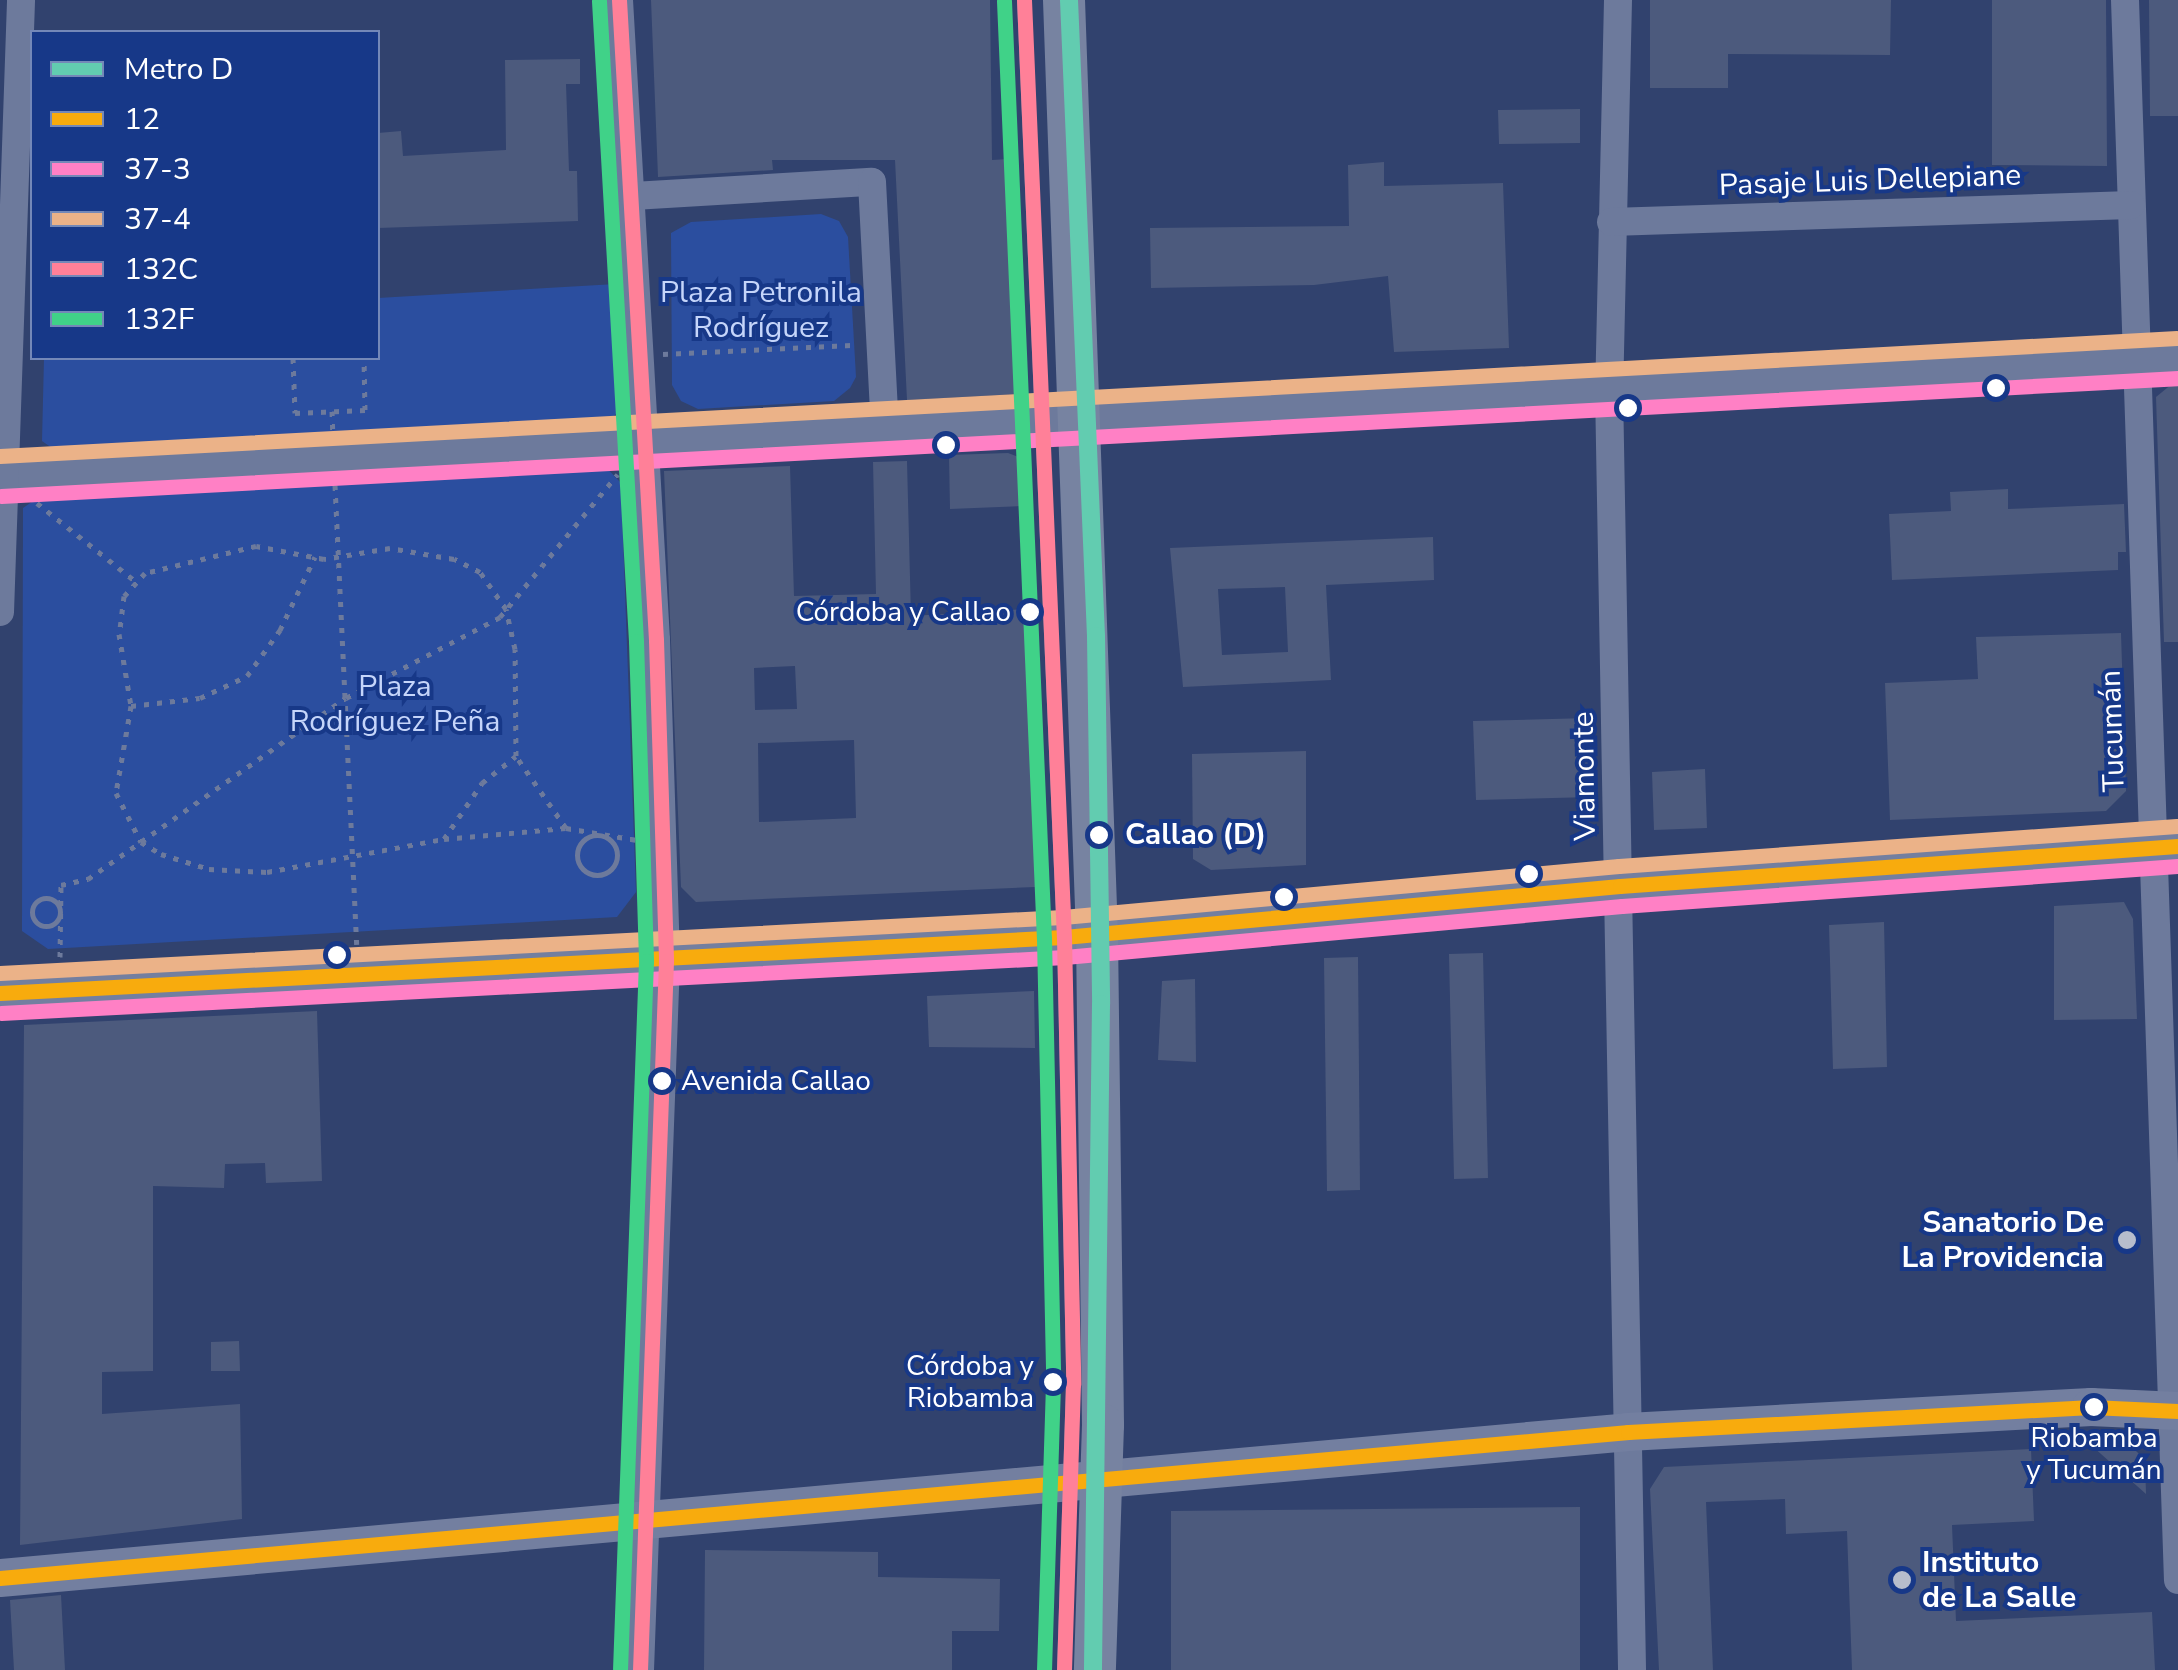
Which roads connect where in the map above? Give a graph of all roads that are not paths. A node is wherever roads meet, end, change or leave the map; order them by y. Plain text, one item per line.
1 (21, 0) edge
2 (619, 0) edge
3 (1024, 0) edge
4 (1064, 0) edge
5 (1618, 0) edge
6 (2125, 0) edge
7 (633, 196) junction
8 (2131, 205) junction
9 (1611, 222) junction
10 (2178, 358) edge
11 (2134, 360) junction
12 (1608, 389) junction
13 (1063, 421) junction
14 (885, 430) junction
15 (643, 440) junction
16 (2, 476) edge
17 (0, 612) edge
18 (2164, 848) edge
19 (1620, 886) junction
20 (1081, 936) junction
21 (666, 961) junction
22 (0, 993) edge
23 (2174, 1411) edge
24 (1628, 1432) junction
25 (1086, 1479) junction
26 (644, 1523) junction
27 (0, 1578) edge
28 (2178, 1580) edge
29 (640, 1670) edge
30 (1064, 1670) edge
31 (1095, 1670) edge
32 (1632, 1670) edge

1 - 16 street
2 - 7 street
3 - 13 lane
4 - 13 main road
5 - 9 street, Viamonte
6 - 8 street, Tucumán
7 - 14 street
7 - 15 street
8 - 9 street, Pasaje Luis Dellepiane
8 - 11 street, Tucumán
9 - 12 street, Viamonte
10 - 11 street
11 - 12 street
11 - 18 street, Tucumán
12 - 13 street
12 - 19 street, Viamonte
13 - 14 street
13 - 20 main road
14 - 15 street
15 - 16 street
15 - 21 street
16 - 17 street
18 - 19 street
18 - 23 street, Tucumán
19 - 20 street
19 - 24 street, Viamonte
20 - 21 street
20 - 25 main road
21 - 22 street
21 - 26 street
23 - 24 street
23 - 28 street, Tucumán
24 - 25 street
24 - 32 street, Viamonte
25 - 26 street
25 - 30 lane
25 - 31 main road
26 - 27 street
26 - 29 street

